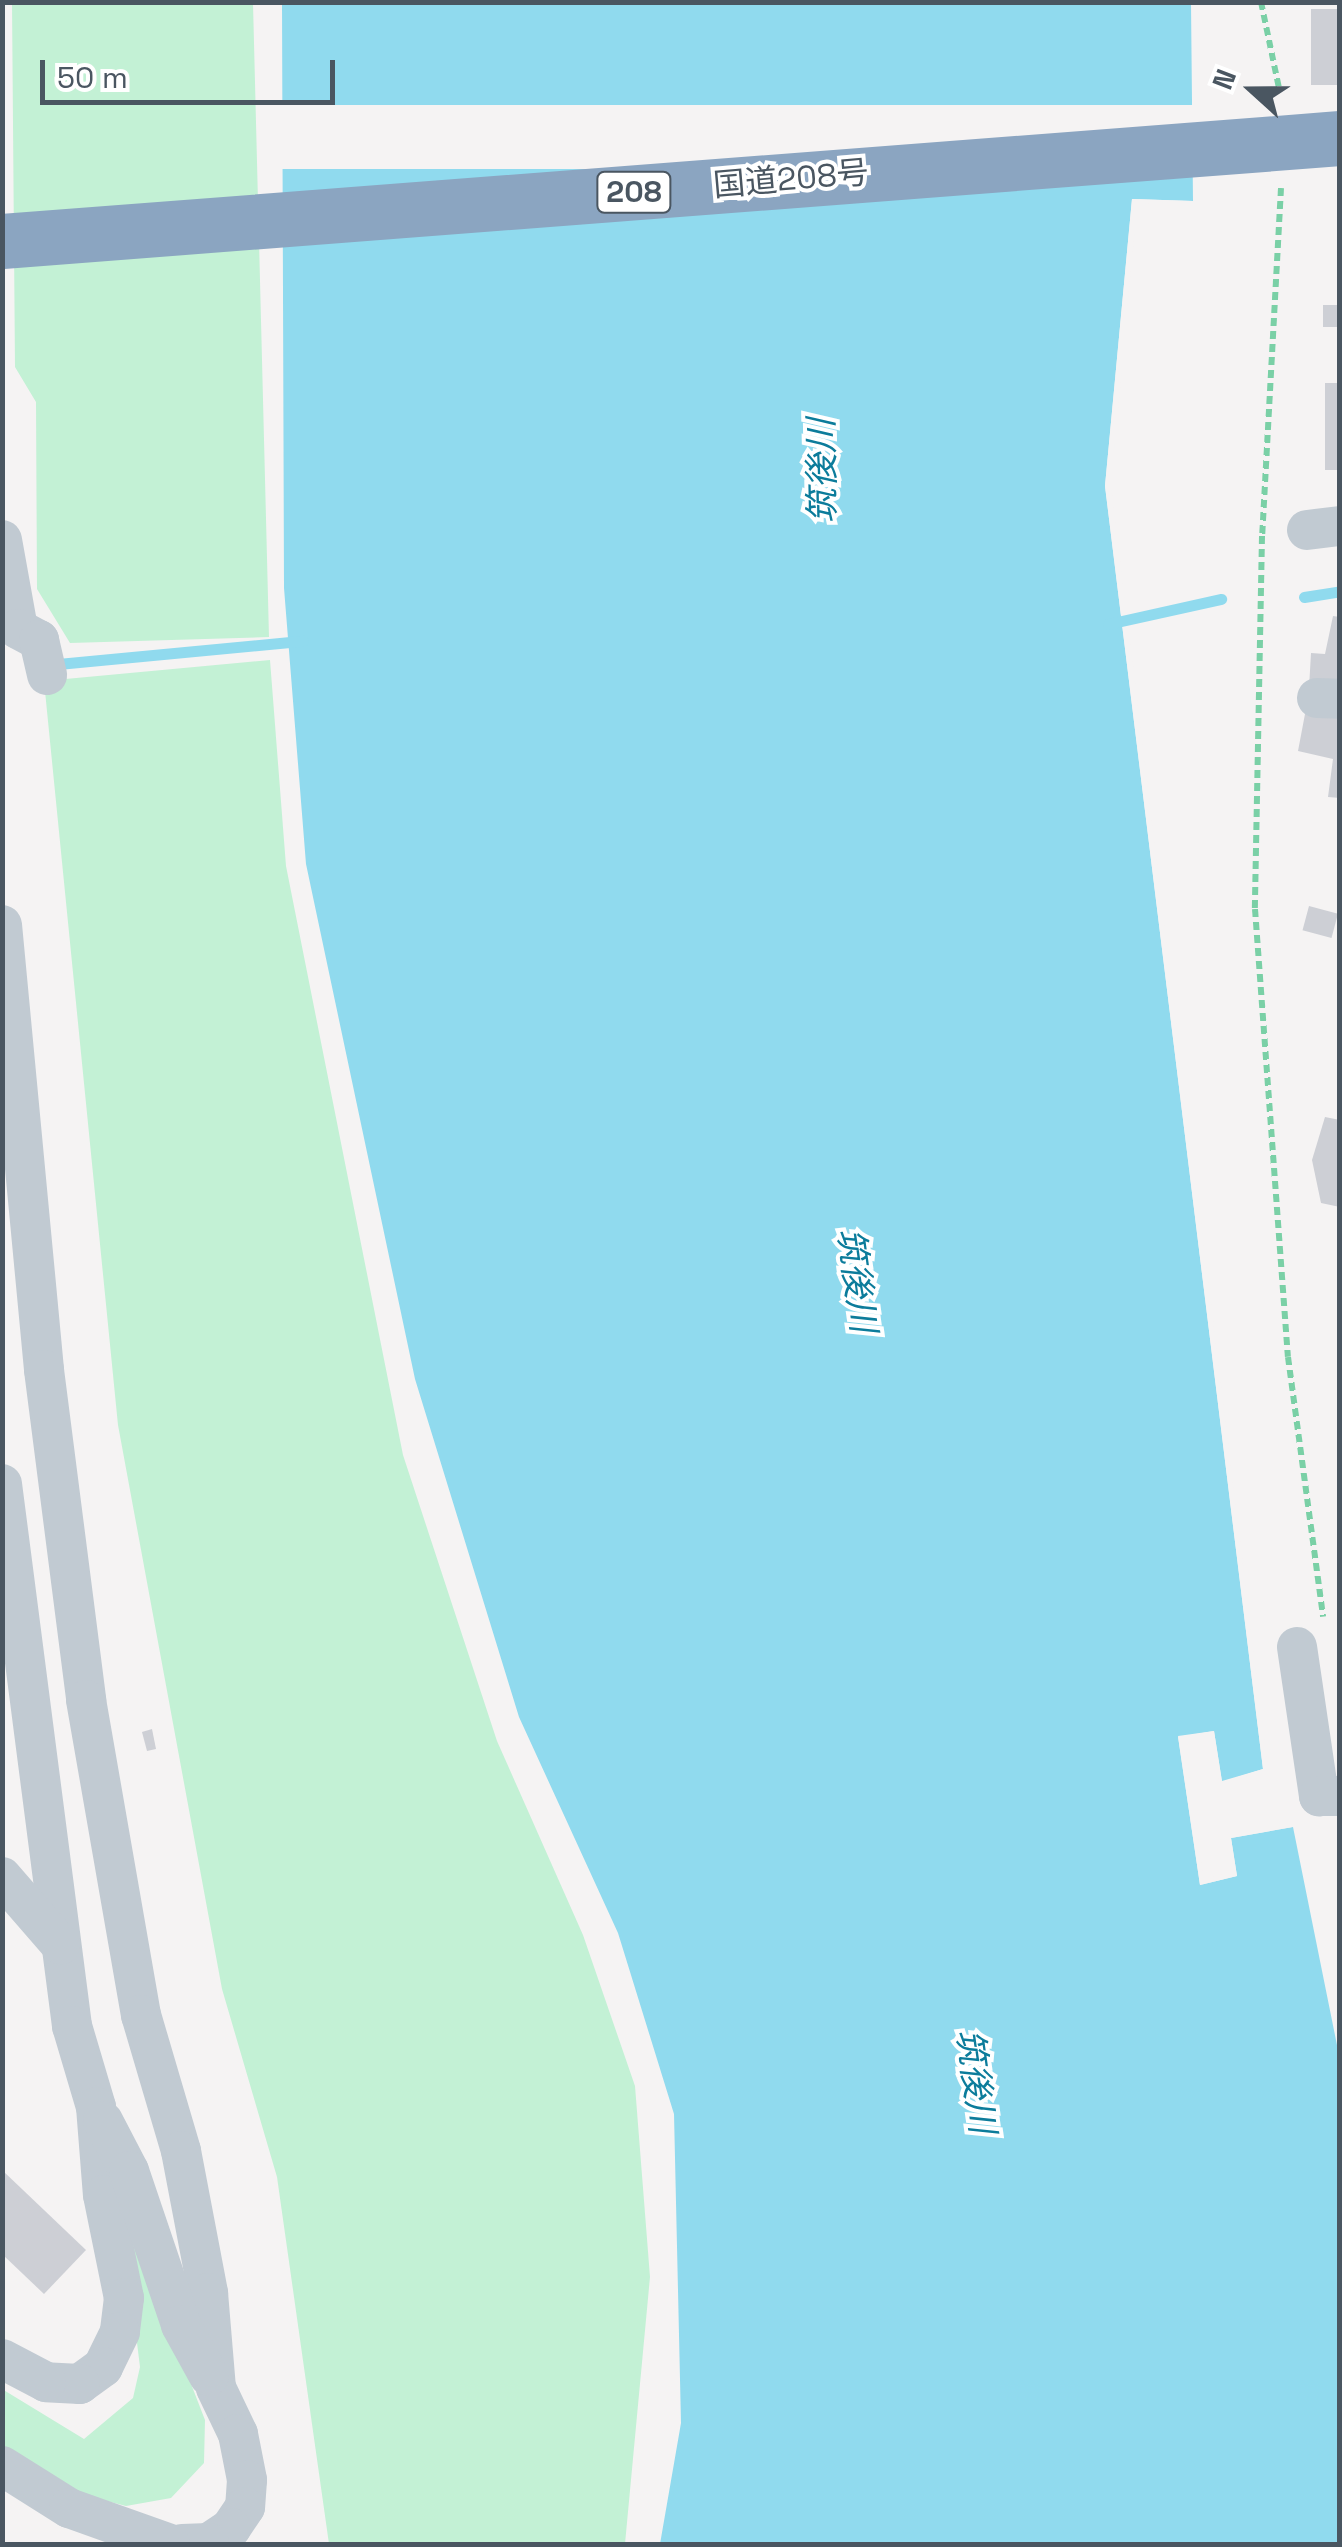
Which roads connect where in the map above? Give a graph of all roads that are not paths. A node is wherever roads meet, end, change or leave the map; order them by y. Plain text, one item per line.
1 (1340, 138) edge
2 (2, 241) edge
3 (2, 540) edge
4 (47, 675) dead end
5 (2, 925) edge
6 (2, 1484) edge
7 (1310, 1636) road end
8 (1340, 1796) edge
9 (2, 1877) edge
10 (60, 1944) junction
11 (96, 2107) junction
12 (2, 2360) edge
13 (216, 2388) junction
14 (2, 2466) edge
15 (170, 2544) edge
16 (182, 2544) edge

1 - 2 highway, 国道208号 / 208
3 - 4 street
5 - 13 street
6 - 10 street
7 - 8 street
9 - 10 street
10 - 11 street
11 - 12 street
11 - 13 street
13 - 16 street
14 - 15 street

